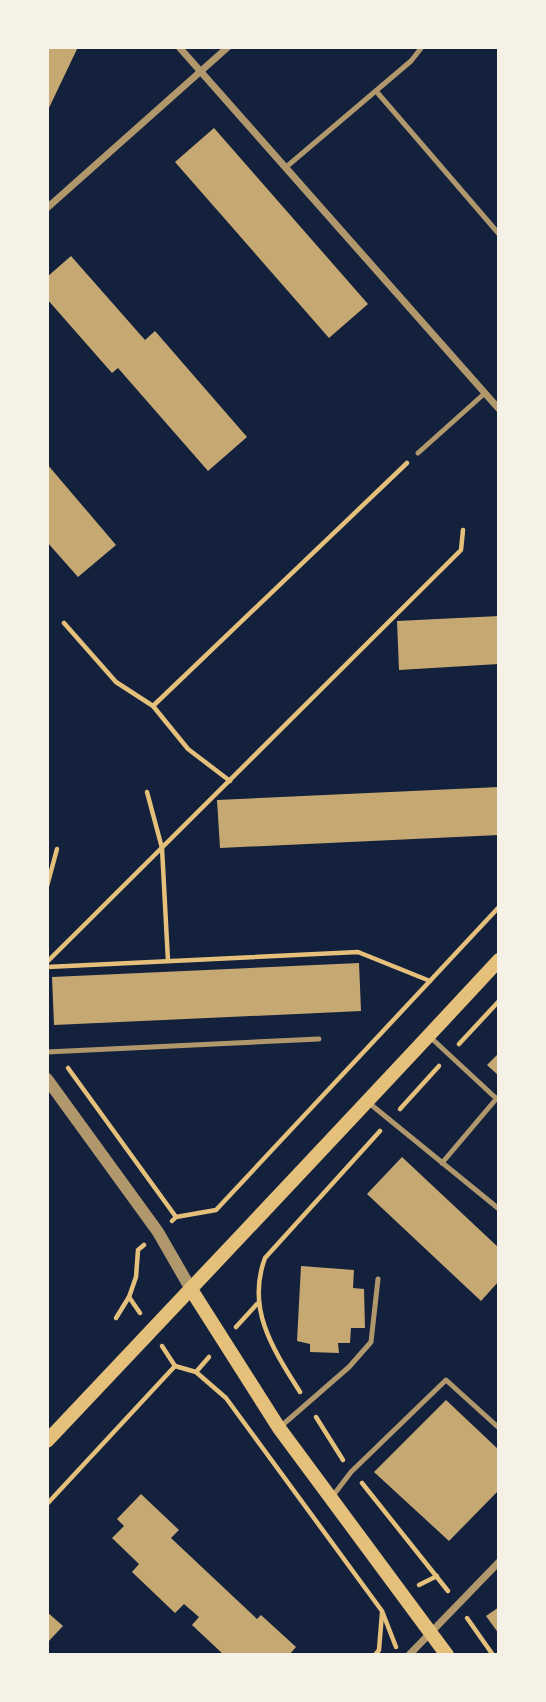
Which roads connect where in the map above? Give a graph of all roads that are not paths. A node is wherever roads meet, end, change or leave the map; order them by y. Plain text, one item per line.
1 (179, 47) edge
2 (228, 47) edge
3 (422, 47) edge
4 (201, 72) junction
5 (376, 91) junction
6 (285, 168) junction
7 (47, 208) edge
8 (499, 234) edge
9 (485, 393) junction
10 (499, 408) edge
11 (418, 453) road end
12 (499, 960) edge
13 (429, 1036) junction
14 (319, 1039) dead end
15 (47, 1052) edge
16 (47, 1079) edge
17 (498, 1100) edge
18 (367, 1101) junction
19 (442, 1163) junction
20 (499, 1209) edge
21 (378, 1279) dead end
22 (192, 1291) junction
23 (279, 1428) junction
24 (499, 1428) edge
25 (47, 1441) edge
26 (332, 1497) junction
27 (499, 1562) edge
28 (431, 1633) junction
29 (409, 1655) edge
30 (447, 1655) edge

1 - 4 street
2 - 4 street
3 - 5 lane
4 - 6 street
4 - 7 street
5 - 6 lane
5 - 8 lane
6 - 9 street
9 - 10 street
9 - 11 lane
12 - 13 main road
13 - 17 lane
13 - 18 main road
14 - 15 lane
16 - 22 street
17 - 19 lane
18 - 19 lane
18 - 22 main road
19 - 20 lane
21 - 23 lane
22 - 23 main road
22 - 25 main road
23 - 26 main road
24 - 26 lane
26 - 28 main road
27 - 28 street
28 - 29 street
28 - 30 main road

